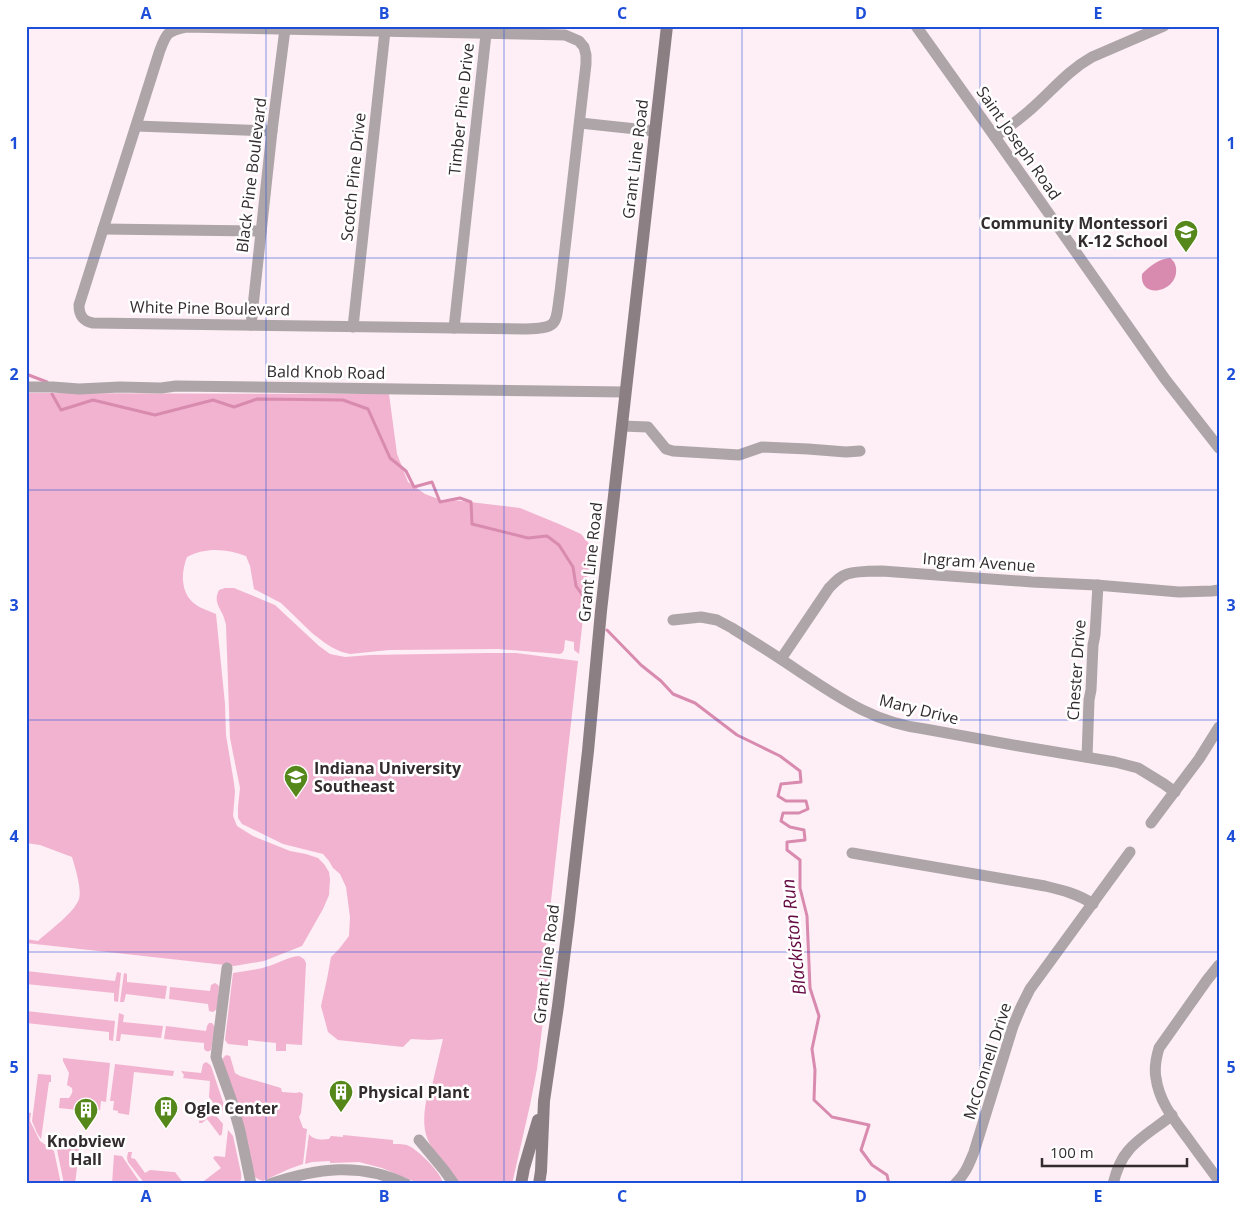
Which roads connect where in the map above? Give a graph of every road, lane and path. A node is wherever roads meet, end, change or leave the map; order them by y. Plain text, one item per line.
1 (667, 26) edge
2 (916, 26) edge
3 (1164, 26) edge
4 (285, 29) junction
5 (385, 31) junction
6 (486, 34) junction
7 (580, 123) junction
8 (137, 126) junction
9 (272, 131) junction
10 (655, 131) junction
11 (995, 136) junction
12 (103, 229) junction
13 (261, 231) junction
14 (251, 325) junction
15 (353, 327) junction
16 (454, 328) junction
17 (26, 387) edge
18 (626, 392) junction
19 (622, 426) junction
20 (1219, 448) edge
21 (860, 451) dead end
22 (1098, 586) junction
23 (1219, 590) edge
24 (673, 620) dead end
25 (780, 660) junction
26 (1219, 727) edge
27 (1087, 757) junction
28 (1175, 792) junction
29 (1151, 823) dead end
30 (1130, 852) dead end
31 (852, 853) dead end
32 (1093, 904) junction
33 (1219, 965) edge
34 (227, 968) dead end
35 (544, 1101) junction
36 (1172, 1115) junction
37 (418, 1140) dead end
38 (1214, 1166) edge
39 (1219, 1181) edge
40 (251, 1184) edge
41 (270, 1184) edge
42 (406, 1184) edge
43 (454, 1184) edge
44 (521, 1184) edge
45 (539, 1184) edge
46 (955, 1184) edge
47 (1113, 1184) edge

1 - 10 main road, Grant Line Road
2 - 11 street, Saint Joseph Road
3 - 11 street
4 - 5 street, Timber Pine Drive
4 - 8 street, White Pine Boulevard
4 - 9 street, Black Pine Boulevard
5 - 6 street, Timber Pine Drive
5 - 15 street, Scotch Pine Drive
6 - 7 street, White Pine Boulevard
6 - 16 street, Timber Pine Drive
7 - 10 street
7 - 16 street, White Pine Boulevard
8 - 9 street
8 - 12 street, White Pine Boulevard
9 - 13 street, Black Pine Boulevard
10 - 18 main road, Grant Line Road
11 - 20 street, Saint Joseph Road
12 - 13 street
12 - 14 street, White Pine Boulevard
13 - 14 street, Black Pine Boulevard
14 - 15 street, White Pine Boulevard
15 - 16 street, White Pine Boulevard
17 - 18 street, Bald Knob Road
18 - 19 main road, Grant Line Road
19 - 21 street
19 - 35 main road, Grant Line Road
22 - 23 street, Ingram Avenue
22 - 25 street, Ingram Avenue
22 - 27 street, Chester Drive
24 - 25 street, Mary Drive
25 - 27 street, Mary Drive
26 - 28 street
27 - 28 street, Mary Drive
28 - 29 street
30 - 32 street, McConnell Drive
31 - 32 street
32 - 46 street, McConnell Drive
33 - 36 street
34 - 40 street
35 - 44 main road, Grant Line Road
35 - 45 main road, Grant Line Road
36 - 38 street
36 - 47 street
37 - 43 street
38 - 39 street
41 - 42 street

